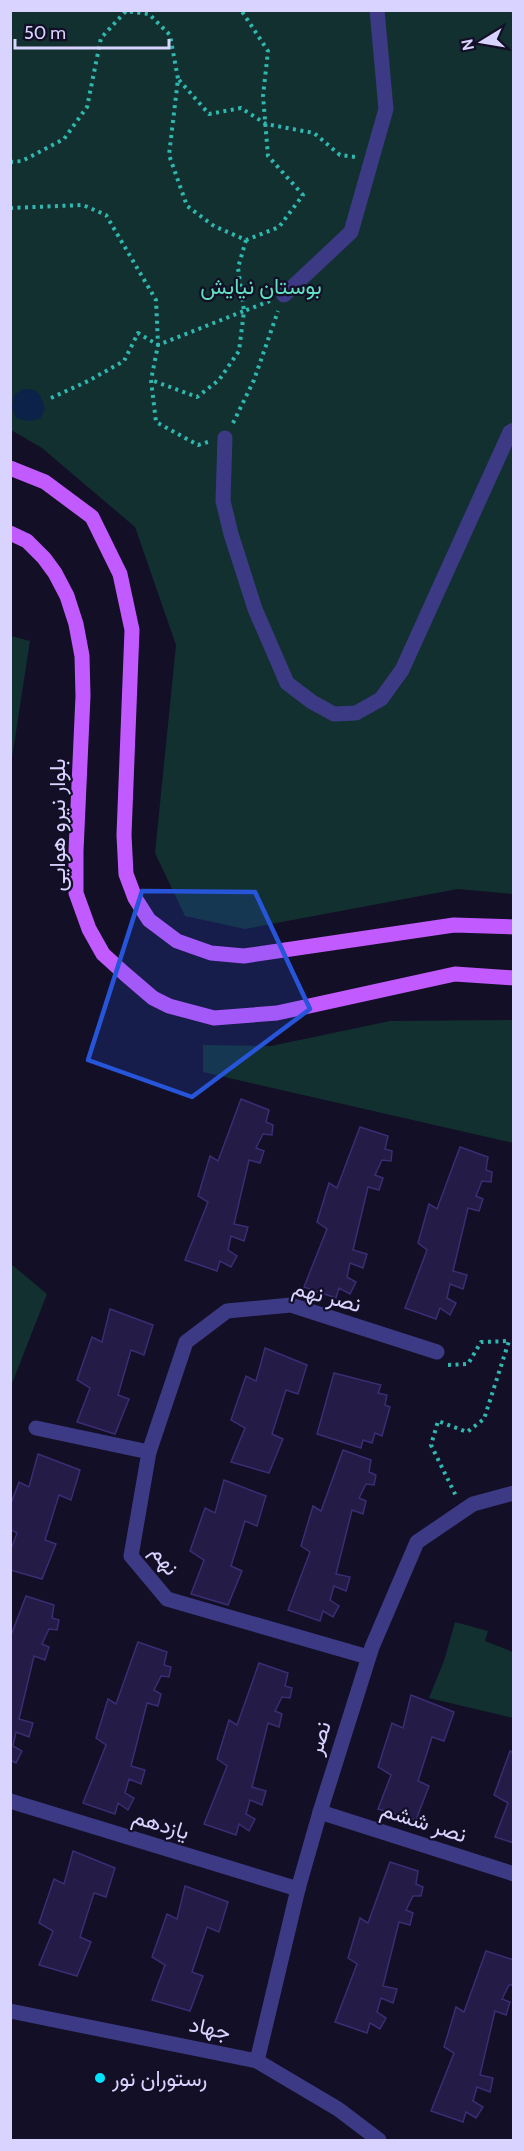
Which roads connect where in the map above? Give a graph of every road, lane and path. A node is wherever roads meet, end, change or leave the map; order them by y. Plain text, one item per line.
1 (241, 10) edge
2 (377, 10) edge
3 (178, 79) junction
4 (266, 124) junction
5 (372, 159) junction
6 (10, 162) edge
7 (10, 208) edge
8 (246, 240) junction
9 (284, 295) junction
10 (244, 311) junction
11 (158, 345) junction
12 (151, 380) junction
13 (51, 398) dead end
14 (513, 430) edge
15 (225, 438) junction
16 (10, 468) edge
17 (10, 533) edge
18 (513, 927) edge
19 (513, 978) edge
20 (437, 1352) joint
21 (36, 1428) dead end
22 (149, 1452) junction
23 (513, 1493) edge
24 (464, 1510) junction
25 (368, 1658) junction
26 (10, 1801) edge
27 (320, 1812) junction
28 (513, 1874) edge
29 (298, 1889) junction
30 (10, 2011) edge
31 (257, 2061) junction
32 (379, 2140) edge

1 - 4 path
2 - 5 street
3 - 4 path
3 - 6 path
3 - 8 path
4 - 5 path
4 - 8 path
5 - 9 street
7 - 11 path
8 - 10 path
9 - 10 path
9 - 15 path
10 - 11 path
10 - 12 path
11 - 12 path
11 - 13 path
12 - 15 path
14 - 15 street
16 - 18 main road
17 - 19 main road, بلوار نیرو هوایی
20 - 22 street, نصر نهم
20 - 24 path
21 - 22 street
22 - 25 street, نهم
23 - 24 street, نصر
24 - 25 street, نصر
25 - 27 street, نصر
26 - 29 street, یازدهم
27 - 28 street, نصر ششم
27 - 29 street, نصر
29 - 31 street, نصر
30 - 31 street, جهاد
31 - 32 street, جهاد

